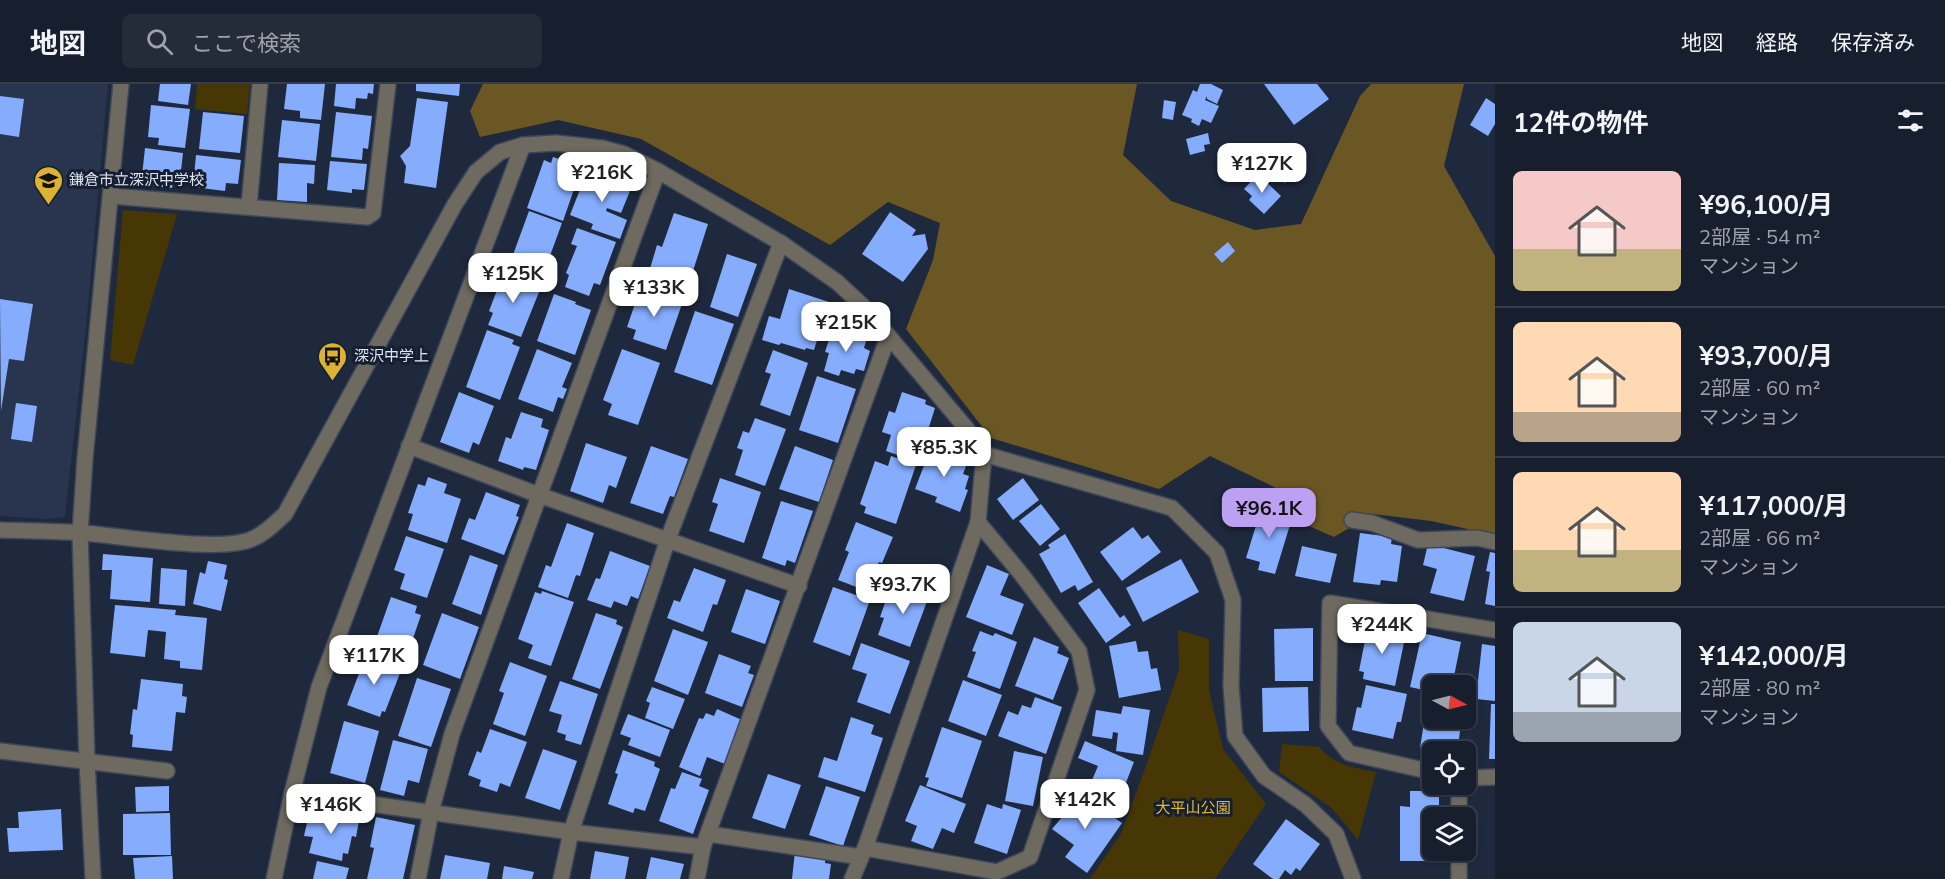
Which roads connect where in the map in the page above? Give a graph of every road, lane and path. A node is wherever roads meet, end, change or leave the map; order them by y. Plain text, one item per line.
1 (121, 84) edge
2 (260, 84) edge
3 (388, 84) edge
4 (523, 145) junction
5 (658, 171) junction
6 (111, 196) junction
7 (249, 206) junction
8 (781, 243) junction
9 (888, 337) junction
10 (409, 446) junction
11 (984, 454) junction
12 (539, 495) junction
13 (1352, 520) dead end
14 (978, 522) junction
15 (0, 530) edge
16 (80, 533) junction
17 (668, 539) junction
18 (1495, 542) edge
19 (799, 586) junction
20 (1495, 630) edge
21 (0, 751) edge
22 (87, 761) junction
23 (1422, 770) edge
24 (167, 771) dead end
25 (1476, 777) edge
26 (1495, 777) edge
27 (292, 793) junction
28 (431, 812) junction
29 (571, 832) junction
30 (706, 840) junction
31 (863, 852) junction
32 (1459, 861) edge
33 (93, 879) edge
34 (274, 879) edge
35 (418, 879) edge
36 (561, 879) edge
37 (697, 879) edge
38 (852, 879) edge
39 (1353, 879) edge
40 (1459, 879) edge

1 - 6 street
2 - 7 street
3 - 7 street
4 - 5 street
4 - 10 street
4 - 16 street
5 - 8 street
5 - 12 street
6 - 7 street
6 - 16 street
8 - 9 street
8 - 17 street
9 - 11 street
9 - 19 street
10 - 12 street
10 - 27 street
11 - 14 street
11 - 39 street
12 - 17 street
12 - 28 street
13 - 18 street
14 - 31 street
14 - 31 street
15 - 16 street
16 - 22 street
17 - 19 street
17 - 29 street
19 - 30 street
20 - 23 street
21 - 22 street
22 - 24 street
22 - 33 street
25 - 26 street
27 - 28 street
27 - 34 street
28 - 29 street
28 - 35 street
29 - 30 street
29 - 36 street
30 - 31 street
30 - 37 street
31 - 38 street
32 - 40 street

